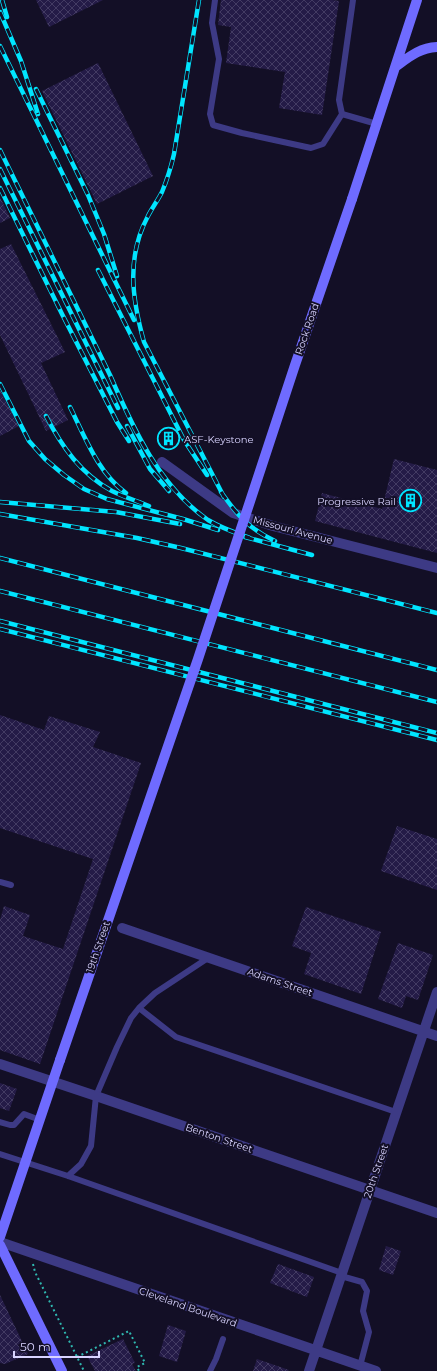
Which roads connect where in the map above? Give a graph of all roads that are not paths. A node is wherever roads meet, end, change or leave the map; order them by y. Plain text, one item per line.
1 (215, 0) edge
2 (353, 0) edge
3 (418, 0) edge
4 (437, 47) edge
5 (395, 67) junction
6 (342, 114) junction
7 (377, 124) junction
8 (162, 462) dead end
9 (437, 568) edge
10 (198, 659) joint
11 (0, 882) edge
12 (11, 885) dead end
13 (122, 928) dead end
14 (208, 958) junction
15 (437, 992) edge
16 (139, 1008) junction
17 (423, 1032) junction
18 (437, 1036) edge
19 (0, 1064) edge
20 (52, 1081) junction
21 (96, 1096) junction
22 (396, 1112) junction
23 (40, 1120) junction
24 (0, 1122) edge
25 (0, 1154) edge
26 (26, 1162) junction
27 (68, 1176) junction
28 (370, 1190) junction
29 (437, 1213) edge
30 (0, 1237) edge
31 (0, 1244) edge
32 (342, 1275) junction
33 (223, 1339) dead end
34 (316, 1350) junction
35 (360, 1366) junction
36 (62, 1371) edge
37 (210, 1371) edge
38 (309, 1371) edge
39 (376, 1371) edge

1 - 6 lane
2 - 6 lane
3 - 5 main road, Rock Road
4 - 5 main road
5 - 7 main road, Rock Road
6 - 7 lane
7 - 10 main road, Rock Road, bridge
8 - 9 street, Missouri Avenue
10 - 20 main road, 19th Street, bridge
11 - 12 lane
13 - 14 street, Adams Street
14 - 16 lane
14 - 17 street, Adams Street
15 - 17 street, 20th Street
16 - 21 lane
16 - 22 lane
17 - 18 street, Adams Street
17 - 22 street, 20th Street
19 - 20 street, Benton Street
20 - 21 street, Benton Street
20 - 23 main road, 19th Street
21 - 27 lane
21 - 28 street, Benton Street
22 - 28 street, 20th Street
23 - 24 lane
23 - 26 main road, 19th Street
25 - 26 lane
26 - 27 lane
26 - 30 main road, 19th Street
27 - 32 lane
28 - 29 street, Benton Street
28 - 32 street, 20th Street
31 - 34 street, Cleveland Boulevard
31 - 36 main road
32 - 34 street, 20th Street
32 - 35 lane
33 - 37 lane
34 - 35 street, Cleveland Boulevard
34 - 38 street, 20th Street
35 - 39 street, Cleveland Boulevard

